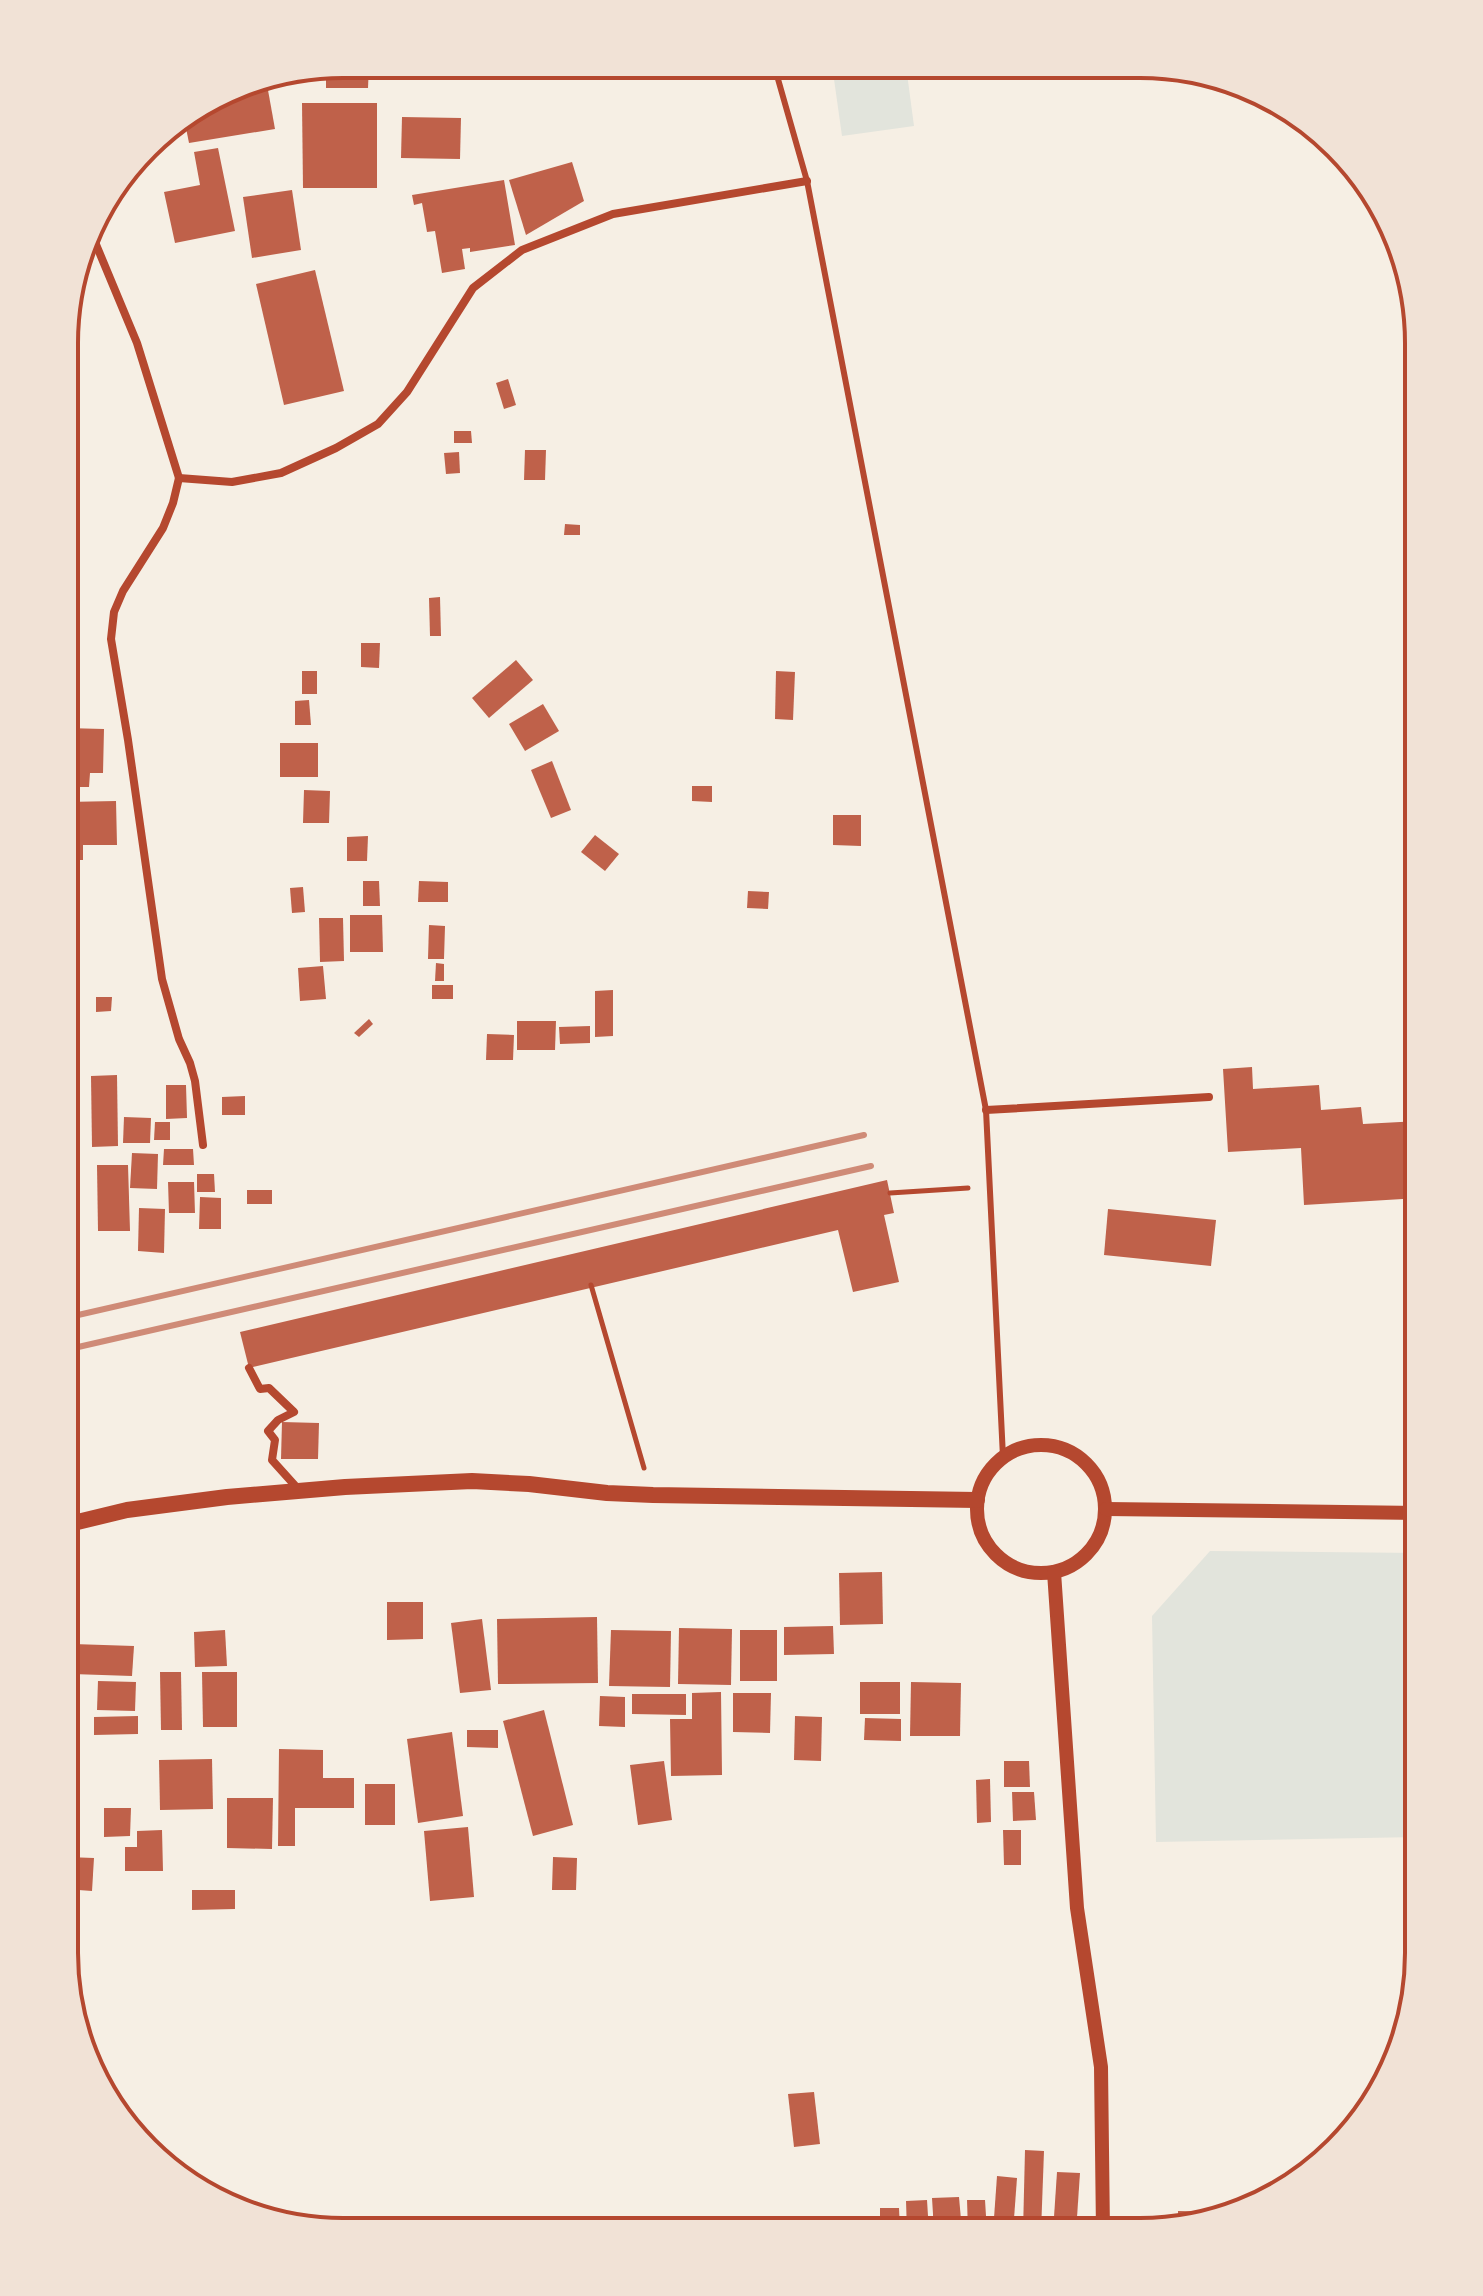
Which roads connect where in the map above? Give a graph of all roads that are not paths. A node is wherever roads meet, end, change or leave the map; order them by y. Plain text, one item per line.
1 (778, 78) edge
2 (807, 181) junction
3 (97, 246) edge
4 (179, 478) junction
5 (1209, 1097) dead end
6 (986, 1110) junction
7 (203, 1145) dead end
8 (249, 1368) dead end
9 (1003, 1457) junction
10 (300, 1491) junction
11 (977, 1500) junction
12 (1106, 1509) junction
13 (1184, 1509) dead end
14 (1404, 1513) edge
15 (1404, 1513) edge
16 (78, 1522) edge
17 (1054, 1572) junction
18 (1103, 2218) edge

1 - 2 lane
2 - 4 street
2 - 6 lane
3 - 4 street
4 - 7 street
5 - 6 street
6 - 9 lane
8 - 10 street
9 - 11 street
9 - 12 street
10 - 11 main road
10 - 16 main road
11 - 17 street
12 - 14 street
12 - 17 street
13 - 15 street
17 - 18 street

